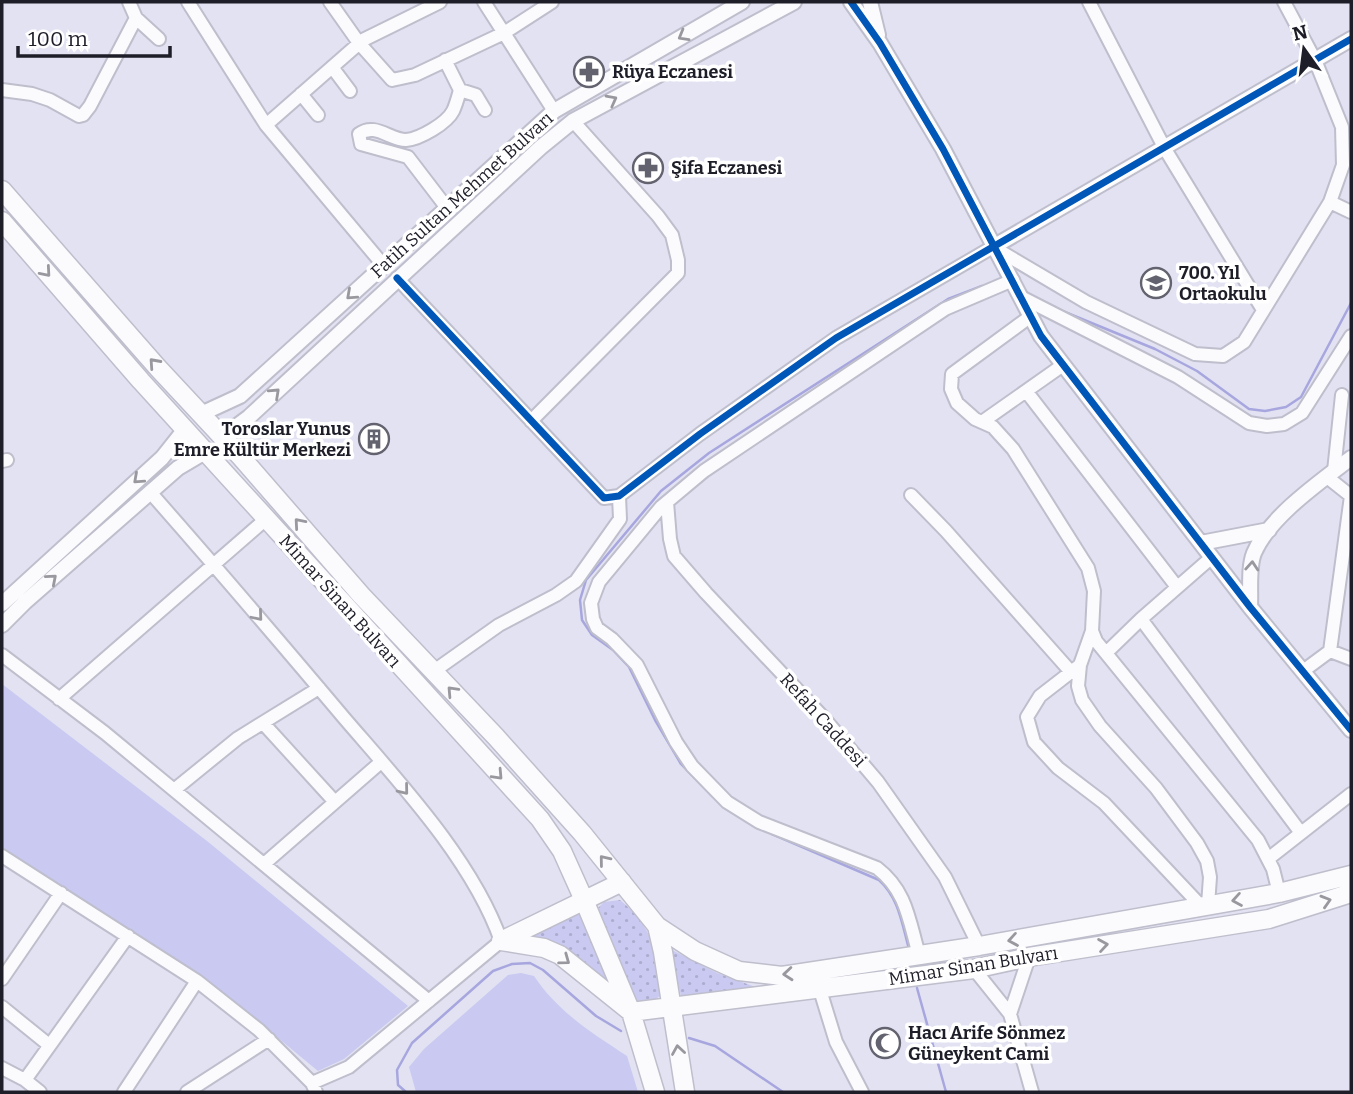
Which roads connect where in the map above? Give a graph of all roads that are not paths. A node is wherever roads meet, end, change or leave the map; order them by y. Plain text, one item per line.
1 (129, 2) edge
2 (188, 2) edge
3 (330, 2) edge
4 (440, 2) edge
5 (484, 2) edge
6 (552, 2) edge
7 (742, 2) edge
8 (794, 2) edge
9 (851, 2) edge
10 (870, 2) edge
11 (1089, 2) edge
12 (1284, 2) edge
13 (136, 18) junction
14 (504, 33) junction
15 (159, 39) dead end
16 (1351, 39) edge
17 (359, 43) junction
18 (880, 43) junction
19 (446, 60) junction
20 (1315, 60) junction
21 (332, 67) junction
22 (2, 90) edge
23 (460, 90) junction
24 (351, 91) dead end
25 (301, 94) junction
26 (485, 110) dead end
27 (554, 111) junction
28 (318, 116) dead end
29 (573, 121) junction
30 (266, 125) junction
31 (1165, 149) junction
32 (2, 190) edge
33 (1329, 202) junction
34 (447, 208) junction
35 (1351, 212) edge
36 (2, 220) edge
37 (993, 247) junction
38 (384, 266) junction
39 (397, 278) junction
40 (1013, 280) junction
41 (1021, 297) junction
42 (1263, 310) junction
43 (1031, 316) junction
44 (1351, 336) edge
45 (1063, 365) junction
46 (1026, 391) junction
47 (1342, 395) dead end
48 (201, 414) junction
49 (531, 421) junction
50 (982, 422) junction
51 (185, 429) junction
52 (222, 437) junction
53 (205, 452) junction
54 (1351, 458) edge
55 (1330, 474) junction
56 (150, 492) junction
57 (911, 495) dead end
58 (619, 496) junction
59 (1351, 496) edge
60 (667, 502) junction
61 (266, 519) junction
62 (1269, 530) junction
63 (1201, 543) junction
64 (1212, 557) junction
65 (213, 564) junction
66 (1177, 587) junction
67 (2, 604) edge
68 (1250, 607) junction
69 (1141, 619) junction
70 (2, 625) edge
71 (1092, 631) junction
72 (1106, 653) junction
73 (1333, 653) junction
74 (2, 655) edge
75 (1351, 659) edge
76 (1075, 668) junction
77 (434, 671) junction
78 (1303, 671) junction
79 (1351, 671) edge
80 (319, 688) junction
81 (59, 699) junction
82 (263, 723) junction
83 (1351, 730) edge
84 (381, 762) junction
85 (174, 790) junction
86 (1351, 794) edge
87 (335, 802) junction
88 (1301, 833) junction
89 (2, 856) edge
90 (1268, 859) junction
91 (264, 864) junction
92 (1351, 875) edge
93 (622, 882) junction
94 (61, 893) junction
95 (1279, 893) junction
96 (1351, 893) edge
97 (584, 900) junction
98 (1205, 906) junction
99 (657, 926) junction
100 (128, 936) junction
101 (501, 941) junction
102 (979, 946) junction
103 (919, 955) junction
104 (1029, 957) junction
105 (974, 969) junction
106 (2, 979) edge
107 (197, 981) junction
108 (820, 990) junction
109 (429, 1001) junction
110 (2, 1007) edge
111 (672, 1007) junction
112 (631, 1012) junction
113 (1010, 1014) junction
114 (268, 1039) junction
115 (49, 1045) junction
116 (2, 1068) edge
117 (31, 1087) edge
118 (314, 1087) edge
119 (124, 1092) edge
120 (187, 1092) edge
121 (655, 1092) edge
122 (685, 1092) edge
123 (862, 1092) edge
124 (1032, 1092) edge

1 - 13 street
2 - 30 street
3 - 17 street
4 - 17 street
5 - 14 street
6 - 14 street
7 -> 27 street, Fatih Sultan Mehmet Bulvarı
29 -> 8 street, Fatih Sultan Mehmet Bulvarı
9 - 18 street
10 - 18 street
11 - 31 street
12 - 20 street
13 - 15 street
13 - 22 street
14 - 19 street
14 - 27 street
16 - 20 street
17 - 19 street
17 - 21 street
18 - 37 street
19 - 23 street
20 - 31 street
20 - 33 street
21 - 24 street
21 - 25 street
23 - 26 street
23 - 34 street
25 - 28 street
25 - 30 street
27 - 34 street, Fatih Sultan Mehmet Bulvarı
29 - 39 street, Fatih Sultan Mehmet Bulvarı
29 - 49 street
30 - 38 street
31 - 37 street
31 - 42 street
48 -> 32 main road, Mimar Sinan Bulvarı
33 - 35 street
33 - 42 street
34 - 38 street, Fatih Sultan Mehmet Bulvarı
36 -> 51 main road, Mimar Sinan Bulvarı
37 - 40 street
37 - 42 street
37 - 58 street
38 -> 48 street, Fatih Sultan Mehmet Bulvarı
39 - 49 street
52 -> 39 street, Fatih Sultan Mehmet Bulvarı
40 - 41 street
40 - 60 street
41 - 43 street
41 - 44 street
43 - 45 street
43 - 50 street
45 - 46 street
45 - 63 street
46 - 50 street
46 - 66 street
47 - 55 street
48 - 51 main road
48 - 52 main road, Mimar Sinan Bulvarı
49 - 58 street
50 - 71 street
51 - 53 main road, Mimar Sinan Bulvarı
51 -> 67 street
52 - 53 main road
77 -> 52 main road, Mimar Sinan Bulvarı
53 - 56 street
53 - 61 main road, Mimar Sinan Bulvarı
54 - 55 street
55 - 59 street
55 - 62 street
56 - 65 street
70 -> 56 street
57 - 76 street
58 - 77 street
59 - 73 street
60 - 102 street, Refah Caddesi
60 - 103 street
61 - 65 street
61 -> 97 main road, Mimar Sinan Bulvarı
62 - 63 street
68 -> 62 street
63 - 64 street
64 - 66 street
64 - 68 street
65 -> 80 street
65 - 81 street
66 - 69 street
68 - 78 street
69 - 72 street
69 - 88 street
71 - 72 street
71 - 76 street
72 - 90 street
73 - 75 street
73 - 78 street
73 - 79 street
74 - 81 street
76 - 98 street
76 - 98 street
93 -> 77 main road, Mimar Sinan Bulvarı
78 - 83 street
80 - 82 street
80 - 84 street
81 - 85 street
82 - 85 street
82 - 87 street
84 - 87 street
84 -> 101 street
85 - 91 street
86 - 88 street
87 - 91 street
88 - 90 street
89 - 94 street
90 - 95 street
91 - 109 street
92 - 95 main road, Mimar Sinan Bulvarı
93 - 97 main road
93 - 99 main road, Mimar Sinan Bulvarı
94 - 100 street
94 - 106 street
95 -> 98 main road, Mimar Sinan Bulvarı
104 -> 96 main road, Mimar Sinan Bulvarı
97 - 101 main road
97 - 112 main road, Mimar Sinan Bulvarı
98 -> 102 main road, Mimar Sinan Bulvarı
103 -> 99 main road, Mimar Sinan Bulvarı
99 - 111 main road, Mimar Sinan Bulvarı
100 - 107 street
100 - 115 street
101 - 109 street
101 -> 112 main road
102 - 103 main road, Mimar Sinan Bulvarı
104 - 105 main road, Mimar Sinan Bulvarı
104 - 113 street
105 - 108 main road, Mimar Sinan Bulvarı
105 - 113 street
107 - 114 street
107 - 119 street
108 - 111 main road, Mimar Sinan Bulvarı
108 - 123 street
109 - 118 street
110 - 115 street
111 - 112 main road
122 -> 111 main road
112 - 121 main road, Mimar Sinan Bulvarı
113 - 124 street
114 - 118 street
114 - 120 street
115 - 117 street
116 - 117 street

